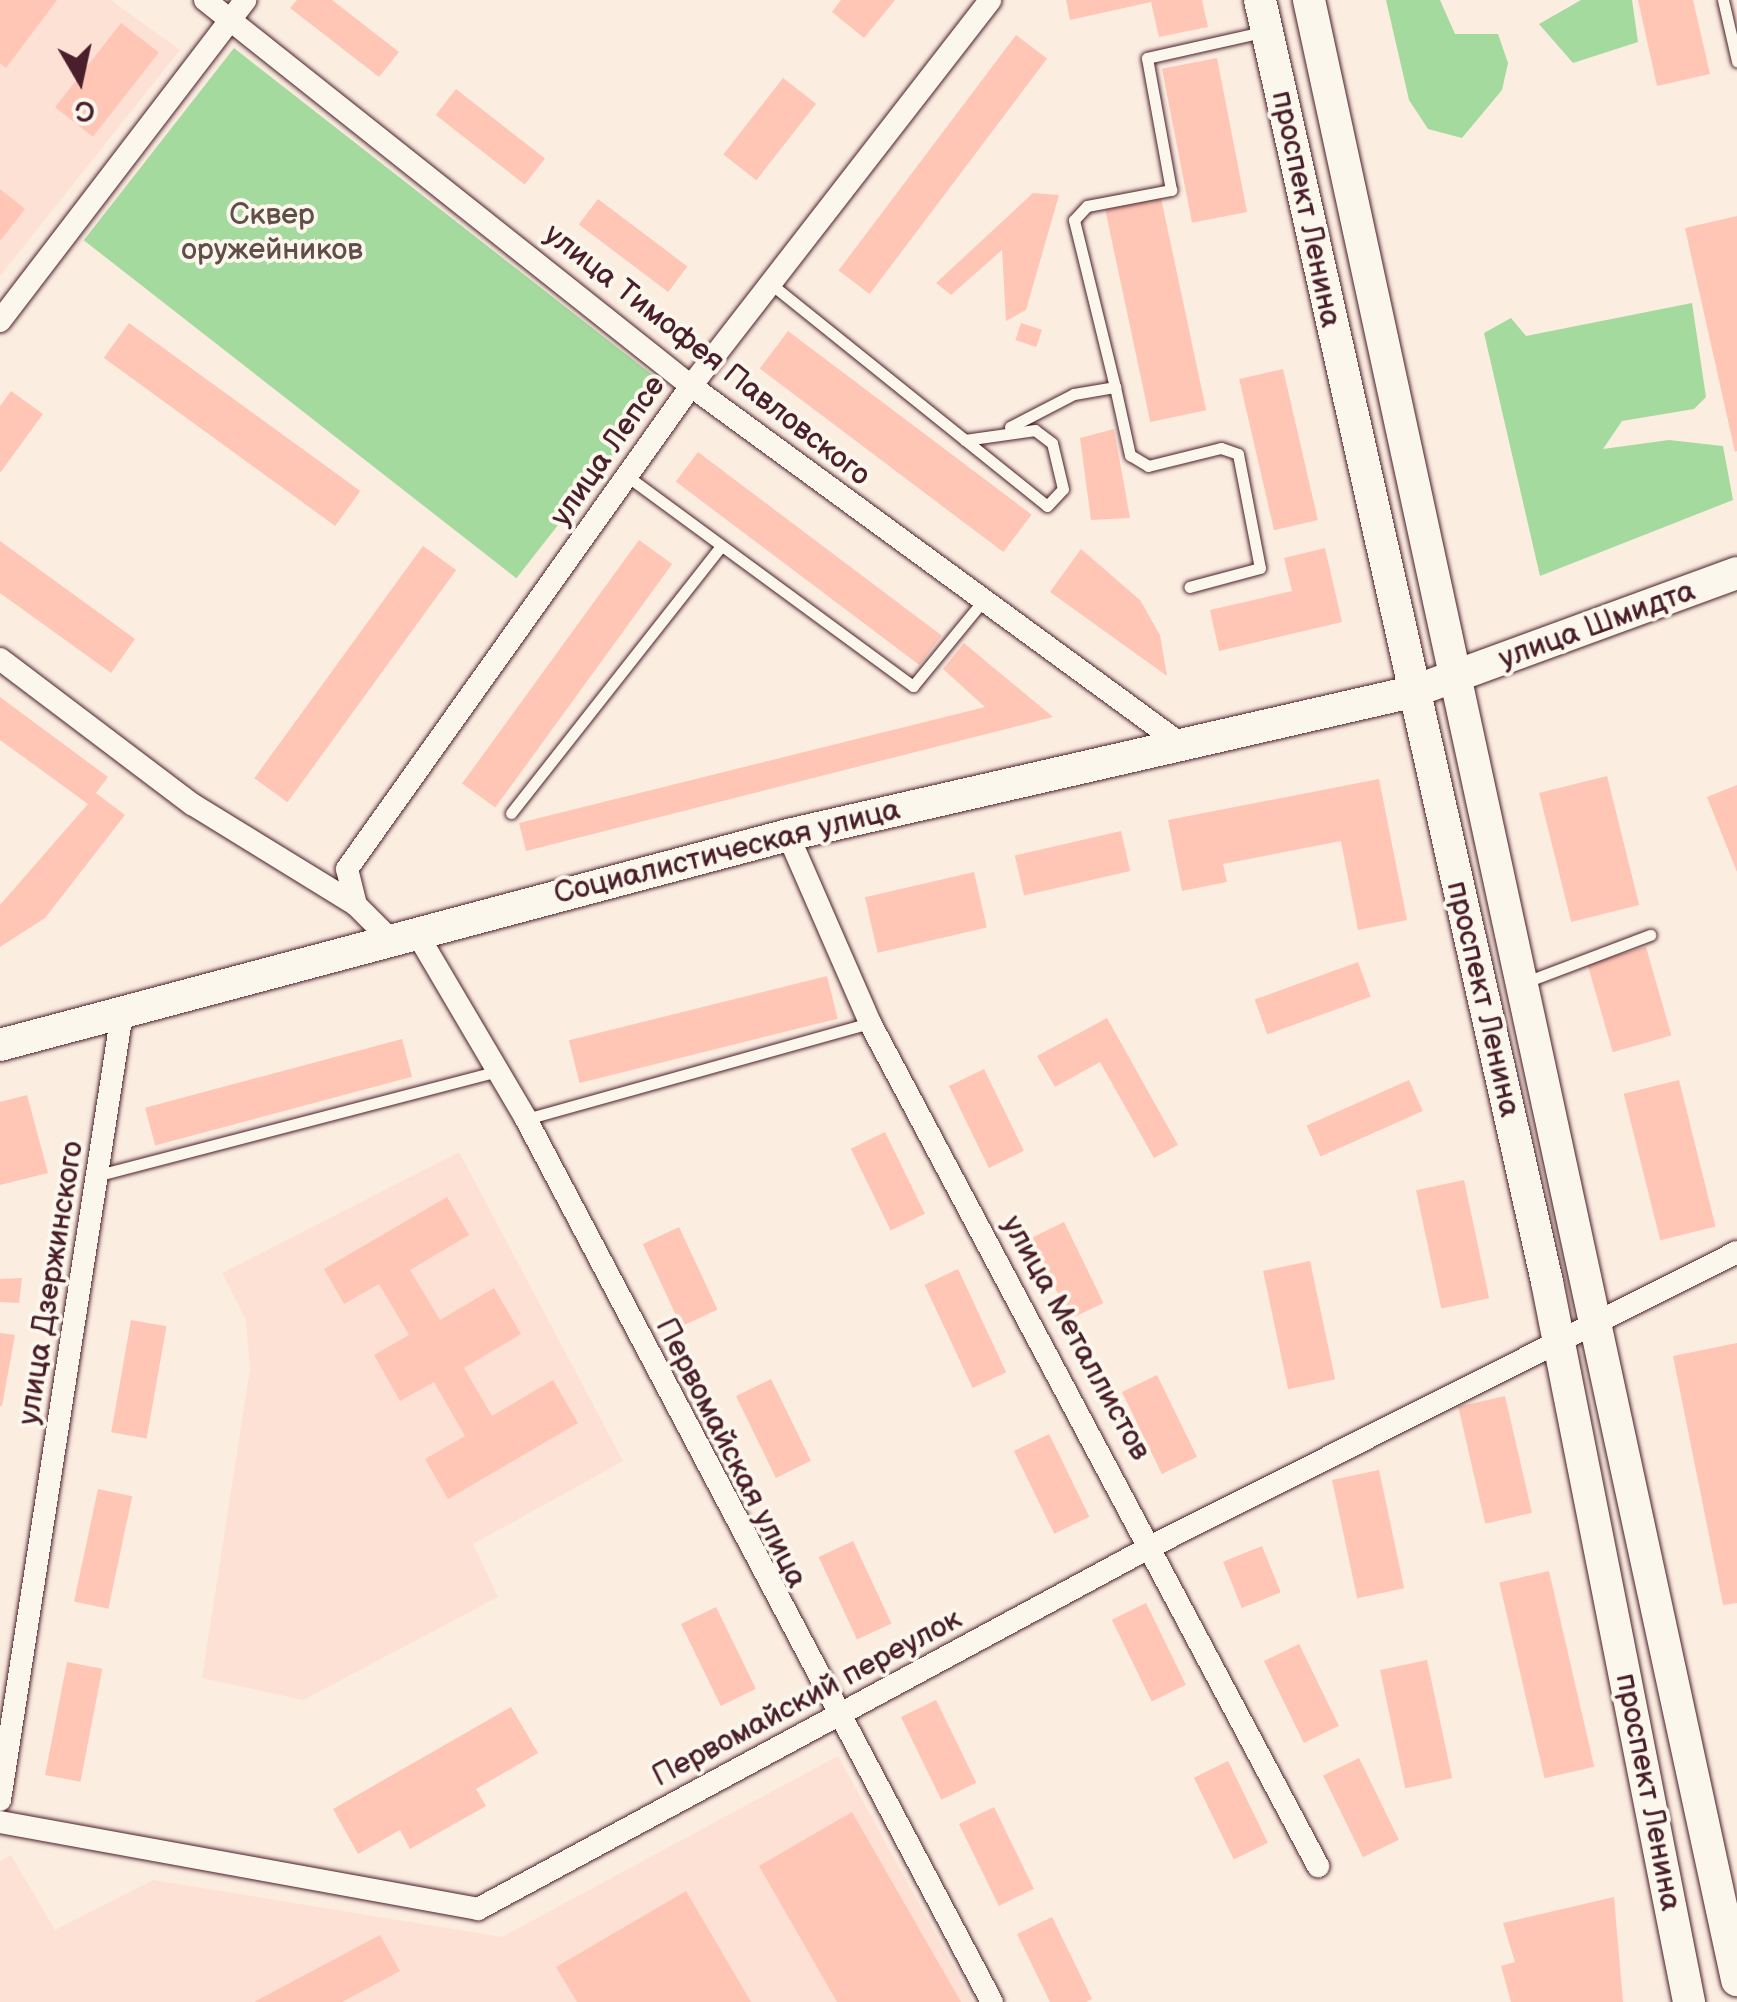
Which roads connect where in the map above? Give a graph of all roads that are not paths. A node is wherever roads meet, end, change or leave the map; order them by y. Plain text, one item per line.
1 (205, 0) edge
2 (990, 0) edge
3 (1308, 0) edge
4 (1723, 0) edge
5 (237, 9) edge
6 (1263, 16) edge
7 (1737, 61) edge
8 (770, 284) junction
9 (0, 321) edge
10 (692, 386) junction
11 (1115, 387) junction
12 (1010, 427) junction
13 (965, 440) junction
14 (627, 476) junction
15 (722, 546) junction
16 (1737, 573) edge
17 (1189, 587) dead end
18 (982, 602) junction
19 (0, 659) edge
20 (1457, 678) junction
21 (1412, 692) junction
22 (1182, 745) junction
23 (511, 813) dead end
24 (788, 835) junction
25 (356, 905) junction
26 (402, 935) junction
27 (1650, 935) dead end
28 (1526, 982) junction
29 (122, 1013) junction
30 (870, 1023) junction
31 (0, 1045) edge
32 (497, 1072) junction
33 (526, 1119) junction
34 (98, 1175) junction
35 (1737, 1252) edge
36 (1600, 1324) junction
37 (1558, 1343) junction
38 (1154, 1545) junction
39 (834, 1718) junction
40 (0, 1800) edge
41 (0, 1822) edge
42 (1318, 1866) dead end
43 (1737, 1980) edge
44 (992, 2002) edge
45 (1689, 2002) edge

1 - 5 street, улица Тимофея Павловского
2 - 8 street, улица Лепсе
3 - 20 main road, проспект Ленина
4 - 7 lane
5 - 9 street
5 - 10 street, улица Тимофея Павловского
6 - 11 lane
6 - 21 main road, проспект Ленина
8 - 10 street, улица Лепсе
8 - 13 lane
10 - 14 street, улица Лепсе
10 - 18 street, улица Тимофея Павловского
11 - 12 lane
11 - 17 lane
12 - 13 lane
12 - 13 lane
14 - 15 lane
14 - 25 street, улица Лепсе
15 - 18 lane
15 - 23 lane
16 - 20 main road, улица Шмидта
18 - 22 street, улица Тимофея Павловского
19 - 25 street, Первомайская улица
20 - 21 main road, Социалистическая улица
20 - 28 main road, проспект Ленина
21 - 22 main road, Социалистическая улица
21 - 37 main road, проспект Ленина
22 - 24 main road, Социалистическая улица
24 - 26 main road, Социалистическая улица
24 - 30 street, улица Металлистов
25 - 26 street, Первомайская улица
26 - 29 main road, Социалистическая улица
26 - 32 street, Первомайская улица
27 - 28 lane
28 - 36 main road, проспект Ленина
29 - 31 main road, Социалистическая улица
29 - 34 street, улица Дзержинского
30 - 33 lane
30 - 38 street, улица Металлистов
32 - 33 street, Первомайская улица
32 - 34 lane
33 - 39 street, Первомайская улица
34 - 40 street, улица Дзержинского
35 - 36 street, Первомайский переулок
36 - 37 street, Первомайский переулок
36 - 43 main road, проспект Ленина
37 - 38 street, Первомайский переулок
37 - 45 main road, проспект Ленина
38 - 39 street, Первомайский переулок
38 - 42 street, улица Металлистов
39 - 41 street, Первомайский переулок
39 - 44 street, Первомайская улица

